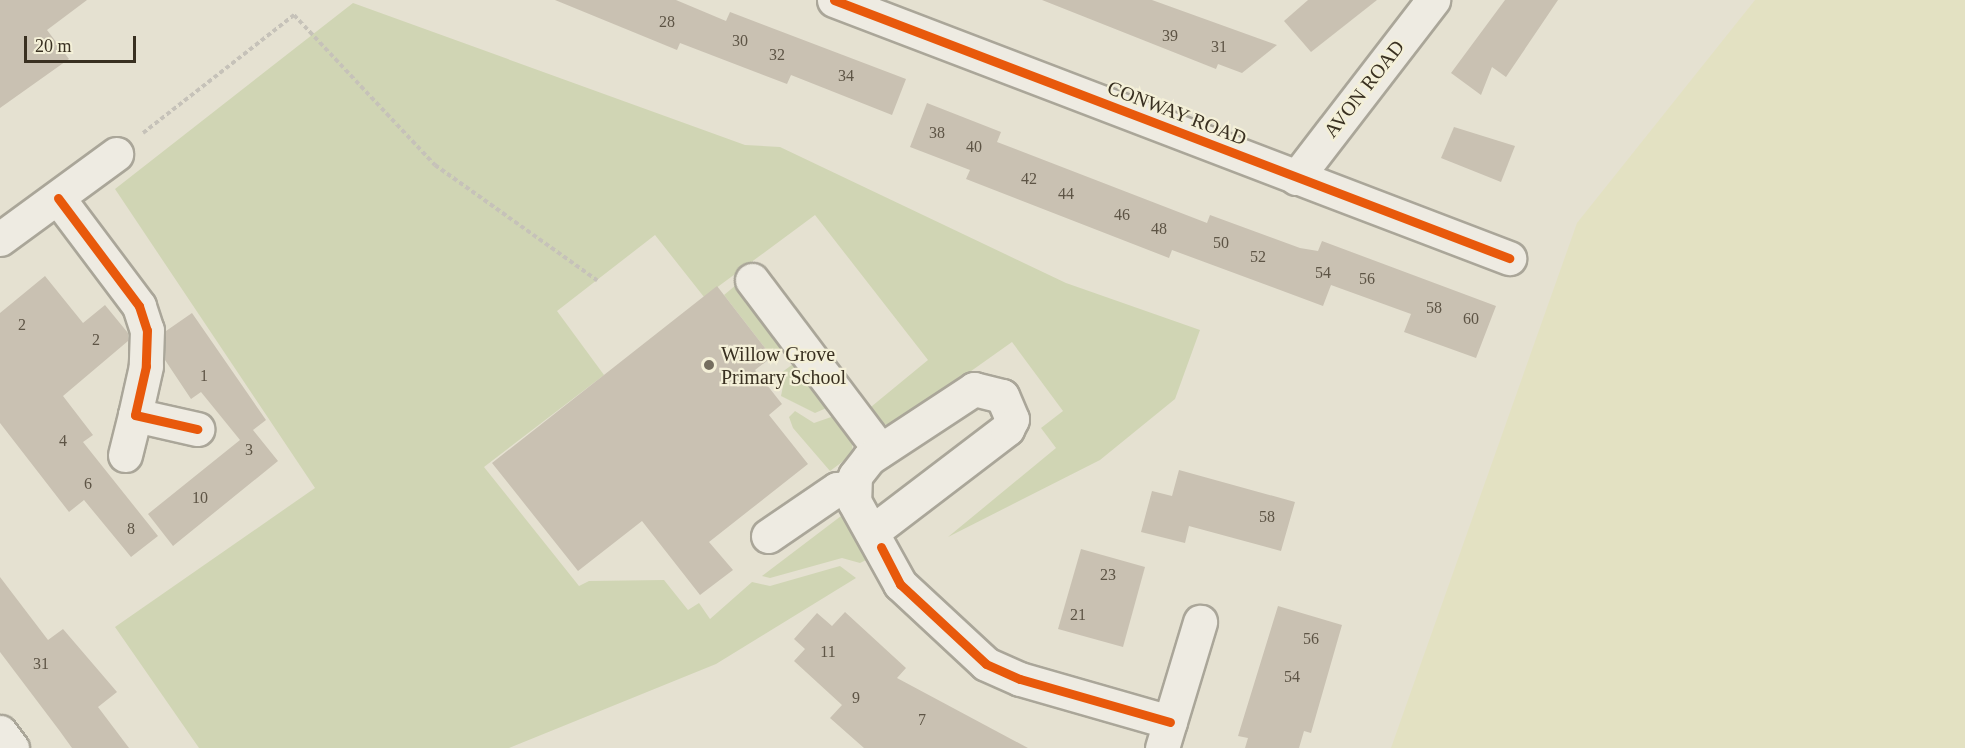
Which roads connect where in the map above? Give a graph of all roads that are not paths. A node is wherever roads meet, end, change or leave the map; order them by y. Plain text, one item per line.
1 (834, 0) edge
2 (1433, 0) edge
3 (117, 154) road end
4 (1296, 178) junction
5 (58, 198) junction
6 (0, 239) edge
7 (1509, 258) dead end
8 (752, 280) dead end
9 (135, 415) junction
10 (197, 429) dead end
11 (880, 450) junction
12 (126, 455) dead end
13 (853, 488) junction
14 (768, 536) dead end
15 (877, 540) junction
16 (1200, 622) dead end
17 (0, 732) edge
18 (1166, 735) edge
19 (12, 748) edge

1 - 4 street, CONWAY ROAD
2 - 4 street, AVON ROAD
3 - 5 street
4 - 7 street, CONWAY ROAD
5 - 6 street
5 - 9 street
8 - 11 street
9 - 10 street
9 - 12 street
11 - 13 street
11 - 15 street
13 - 14 street
13 - 15 street
15 - 18 street
16 - 18 street
17 - 19 street

